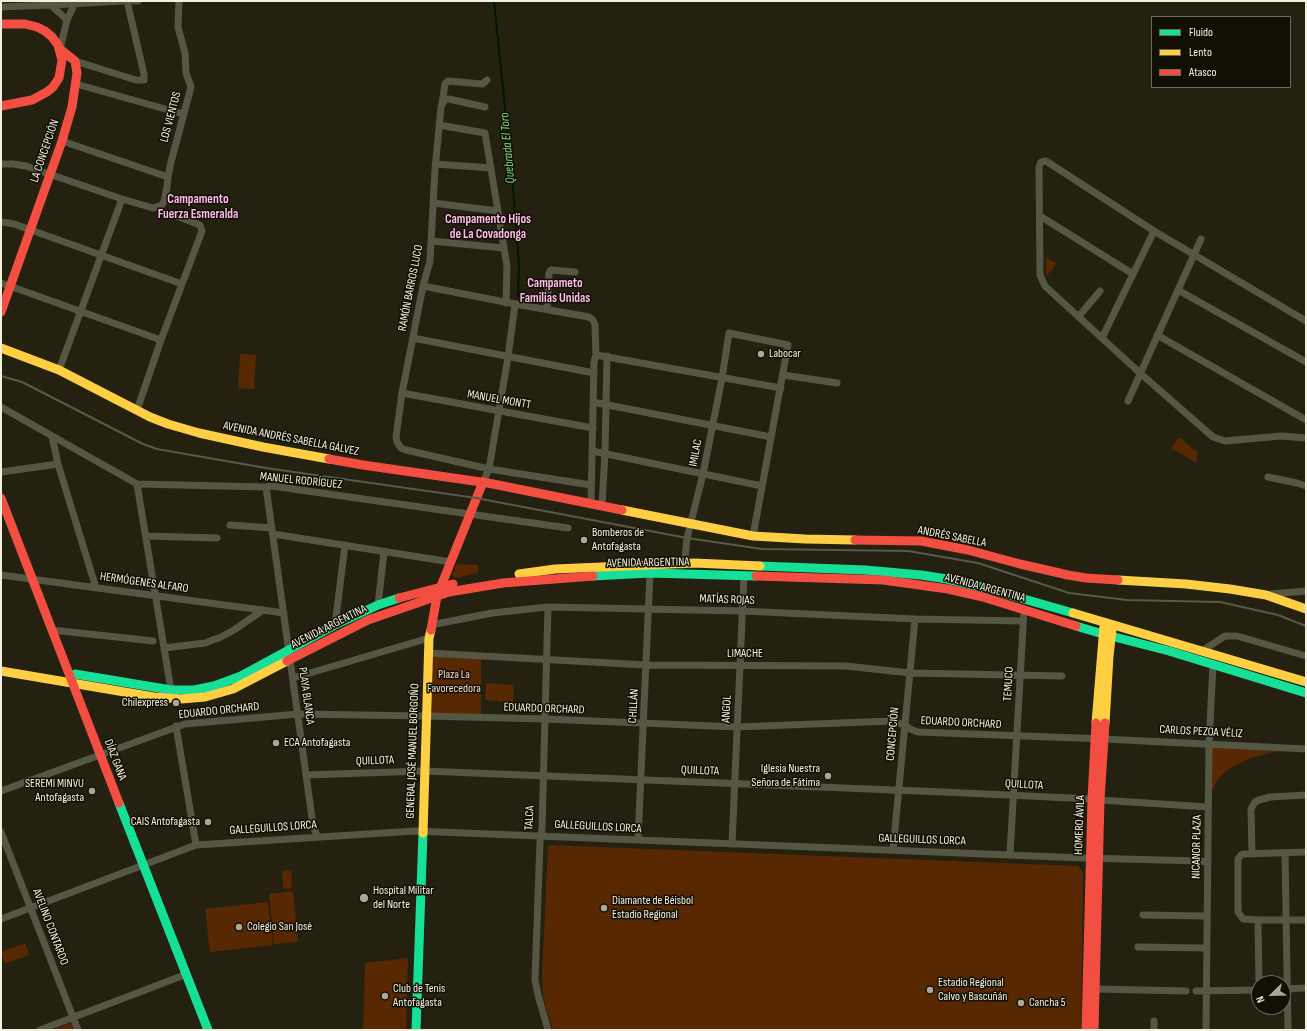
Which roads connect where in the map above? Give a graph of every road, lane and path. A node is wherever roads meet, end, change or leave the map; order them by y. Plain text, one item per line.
1 (122, 1) edge
2 (127, 1) edge
3 (134, 1) edge
4 (138, 1) edge
5 (179, 1) edge
6 (75, 2) edge
7 (24, 3) edge
8 (51, 6) junction
9 (1, 7) edge
10 (67, 20) junction
11 (1, 24) edge
12 (60, 49) junction
13 (76, 61) junction
14 (487, 80) dead end
15 (76, 84) junction
16 (442, 104) junction
17 (1, 106) edge
18 (485, 107) dead end
19 (183, 114) junction
20 (439, 125) junction
21 (62, 141) junction
22 (1, 164) edge
23 (436, 164) junction
24 (491, 168) junction
25 (50, 174) junction
26 (168, 178) junction
27 (122, 199) junction
28 (433, 203) junction
29 (498, 211) junction
30 (174, 215) dead end
31 (1040, 216) junction
32 (1, 222) edge
33 (30, 230) junction
34 (1154, 231) junction
35 (1201, 239) dead end
36 (431, 241) junction
37 (504, 248) junction
38 (101, 255) junction
39 (1194, 255) junction
40 (574, 272) dead end
41 (1133, 274) junction
42 (1, 283) edge
43 (182, 284) junction
44 (11, 285) junction
45 (424, 286) junction
46 (1178, 290) junction
47 (1100, 291) dead end
48 (506, 302) junction
49 (515, 304) junction
50 (80, 310) junction
51 (547, 310) junction
52 (1, 312) edge
53 (1079, 316) junction
54 (1306, 321) edge
55 (1157, 335) junction
56 (413, 338) junction
57 (1102, 338) junction
58 (161, 340) junction
59 (1, 348) edge
60 (596, 355) junction
61 (607, 356) junction
62 (508, 357) junction
63 (1306, 362) edge
64 (59, 370) junction
65 (594, 373) junction
66 (1140, 373) junction
67 (783, 375) junction
68 (722, 378) junction
69 (837, 383) dead end
70 (780, 388) junction
71 (402, 393) junction
72 (1128, 400) dead end
73 (593, 402) junction
74 (606, 404) junction
75 (1, 407) edge
76 (137, 410) junction
77 (499, 411) junction
78 (1306, 420) edge
79 (713, 426) junction
80 (593, 428) junction
81 (52, 436) junction
82 (771, 437) junction
83 (1306, 438) edge
84 (592, 451) junction
85 (605, 453) junction
86 (58, 464) junction
87 (489, 469) junction
88 (1, 472) edge
89 (703, 474) junction
90 (1268, 477) dead end
91 (483, 482) junction
92 (137, 484) junction
93 (591, 485) junction
94 (762, 486) junction
95 (1306, 486) edge
96 (266, 487) junction
97 (1, 498) edge
98 (591, 503) junction
99 (602, 505) junction
100 (470, 514) junction
101 (691, 523) junction
102 (230, 525) dead end
103 (568, 528) dead end
104 (272, 531) junction
105 (146, 536) junction
106 (753, 536) junction
107 (217, 538) dead end
108 (345, 545) junction
109 (384, 552) junction
110 (451, 562) junction
111 (683, 564) junction
112 (650, 573) junction
113 (675, 573) junction
114 (1, 575) edge
115 (744, 575) junction
116 (32, 579) junction
117 (442, 586) junction
118 (96, 588) junction
119 (1306, 591) edge
120 (156, 595) junction
121 (1266, 595) junction
122 (437, 596) junction
123 (378, 605) junction
124 (548, 607) junction
125 (649, 609) junction
126 (1306, 609) edge
127 (263, 610) junction
128 (1024, 610) junction
129 (742, 611) junction
130 (284, 613) junction
131 (915, 619) junction
132 (1023, 621) junction
133 (1109, 623) junction
134 (335, 625) junction
135 (431, 625) junction
136 (52, 630) junction
137 (1107, 635) junction
138 (428, 638) junction
139 (153, 640) dead end
140 (164, 648) junction
141 (289, 650) junction
142 (1202, 651) junction
143 (428, 653) junction
144 (1306, 656) edge
145 (290, 660) junction
146 (546, 660) junction
147 (1, 663) edge
148 (740, 664) junction
149 (1213, 664) junction
150 (646, 665) junction
151 (1, 671) edge
152 (910, 673) junction
153 (1020, 676) junction
154 (1062, 676) dead end
155 (70, 677) junction
156 (293, 678) junction
157 (1306, 682) edge
158 (171, 690) junction
159 (1306, 693) edge
160 (298, 714) junction
161 (426, 716) junction
162 (545, 719) junction
163 (644, 724) junction
164 (905, 725) junction
165 (176, 726) junction
166 (737, 728) junction
167 (1017, 737) junction
168 (1100, 739) junction
169 (1209, 744) junction
170 (1306, 749) edge
171 (99, 754) junction
172 (424, 771) junction
173 (306, 775) junction
174 (543, 775) junction
175 (641, 780) junction
176 (734, 783) junction
177 (899, 790) junction
178 (1, 791) edge
179 (1306, 795) edge
180 (1014, 796) junction
181 (1096, 799) junction
182 (1208, 807) junction
183 (422, 830) junction
184 (1, 832) edge
185 (317, 836) junction
186 (540, 836) junction
187 (638, 840) junction
188 (732, 844) junction
189 (196, 845) junction
190 (894, 850) junction
191 (1306, 852) edge
192 (1252, 853) junction
193 (1285, 853) junction
194 (1010, 854) junction
195 (1094, 858) junction
196 (1208, 862) junction
197 (142, 865) junction
198 (31, 908) junction
199 (1143, 916) dead end
200 (1207, 916) junction
201 (1, 919) edge
202 (1258, 920) junction
203 (1286, 920) junction
204 (1306, 920) edge
205 (1138, 947) dead end
206 (1206, 948) junction
207 (187, 974) junction
208 (1259, 975) edge
209 (1285, 975) edge
210 (1306, 988) edge
211 (1095, 989) junction
212 (1291, 989) edge
213 (1251, 990) edge
214 (1186, 991) dead end
215 (1196, 991) dead end
216 (1206, 992) junction
217 (1287, 1015) edge
218 (74, 1017) junction
219 (1154, 1021) dead end
220 (205, 1029) edge
221 (40, 1030) edge
222 (78, 1030) edge
223 (416, 1030) edge
224 (548, 1030) edge
225 (1086, 1030) edge
226 (1094, 1030) edge
227 (1154, 1030) edge
228 (1206, 1030) edge
229 (1288, 1030) edge

1 - 6 street
2 - 13 street
3 - 4 street
5 - 19 street, LOS VIENTOS
6 - 8 street
6 - 10 street
7 - 8 street
7 - 9 street
8 - 10 street
10 - 12 street
11 - 12 main road
12 - 13 main road
12 - 17 main road
13 - 15 main road, LA CONCEPCIÓN
14 - 16 street, RAMÓN BARROS LUCO
15 - 19 street
15 - 21 main road, LA CONCEPCIÓN
16 - 18 street
16 - 20 street, RAMÓN BARROS LUCO
19 - 26 street, LOS VIENTOS
20 - 23 street, RAMÓN BARROS LUCO
20 - 24 street
21 - 25 main road, LA CONCEPCIÓN
21 - 26 street
22 - 25 street
23 - 24 street
23 - 28 street, RAMÓN BARROS LUCO
24 - 29 street
25 - 27 street
25 - 33 main road, LA CONCEPCIÓN
26 - 27 street, LOS VIENTOS
27 - 38 street
28 - 29 street
28 - 36 street, RAMÓN BARROS LUCO
29 - 37 street
30 - 43 street
31 - 34 street
31 - 41 street
31 - 53 street
32 - 33 street
33 - 38 street
33 - 44 main road, LA CONCEPCIÓN
34 - 39 street
34 - 41 street
35 - 39 street
36 - 37 street
36 - 45 street, RAMÓN BARROS LUCO
37 - 48 street
38 - 43 street
38 - 50 street
39 - 46 street
39 - 54 street
40 - 51 street
41 - 57 street
42 - 44 street
43 - 58 street
44 - 50 street
44 - 52 main road, LA CONCEPCIÓN
45 - 48 street
45 - 56 street, RAMÓN BARROS LUCO
46 - 55 street
46 - 63 street
47 - 53 street
48 - 49 street
49 - 51 street
49 - 62 street
50 - 58 street
50 - 64 street
51 - 60 street
53 - 57 street
55 - 66 street
55 - 78 street
56 - 62 street
56 - 71 street, RAMÓN BARROS LUCO
57 - 66 street
58 - 76 street
59 - 64 main road, AVENIDA ANDRÉS SABELLA GÁLVEZ
60 - 61 street
60 - 65 street
61 - 68 street
61 - 74 street
62 - 65 street
62 - 77 street
64 - 76 main road, AVENIDA ANDRÉS SABELLA GÁLVEZ
65 - 73 street
66 - 72 street
66 - 83 street
67 - 68 street, IMILAC
67 - 69 street
67 - 70 street
68 - 70 street
68 - 79 street, IMILAC
70 - 82 street
71 - 77 street, MANUEL MONTT
71 - 87 street, RAMÓN BARROS LUCO
73 - 74 street
73 - 80 street
74 - 79 street
74 - 85 street
75 - 81 street, MANUEL RODRÍGUEZ
76 - 91 main road, AVENIDA ANDRÉS SABELLA GÁLVEZ
77 - 80 street, MANUEL MONTT
77 - 87 street
79 - 82 street
79 - 89 street, IMILAC
80 - 84 street
81 - 86 street
81 - 92 street, MANUEL RODRÍGUEZ
82 - 94 street
84 - 85 street
84 - 93 street
85 - 89 street
85 - 99 street
86 - 88 street
86 - 118 street
87 - 91 street
87 - 93 street
89 - 94 street
89 - 101 street, IMILAC
90 - 95 street
91 - 98 main road, AVENIDA ANDRÉS SABELLA GÁLVEZ
91 - 100 main road, GENERAL JOSÉ MANUEL BORGOÑO
92 - 96 street, MANUEL RODRÍGUEZ
92 - 105 street
93 - 98 street
94 - 106 street
96 - 100 street, MANUEL RODRÍGUEZ
96 - 104 street, PLAYA BLANCA
97 - 116 main road, DÍAZ GANA
98 - 99 main road, ANDRÉS SABELLA
99 - 101 main road, ANDRÉS SABELLA
100 - 103 street, MANUEL RODRÍGUEZ
100 - 110 main road, GENERAL JOSÉ MANUEL BORGOÑO
101 - 106 main road, ANDRÉS SABELLA
101 - 111 street, IMILAC
102 - 104 street
104 - 108 street
104 - 130 street, PLAYA BLANCA
105 - 107 street
105 - 120 street
106 - 121 main road, ANDRÉS SABELLA
108 - 109 street
108 - 134 street
109 - 110 street
109 - 123 street
110 - 117 main road, GENERAL JOSÉ MANUEL BORGOÑO
111 - 113 street
111 - 117 main road, AVENIDA ARGENTINA
111 - 133 main road, AVENIDA ARGENTINA
112 - 113 main road, AVENIDA ARGENTINA
112 - 122 main road, AVENIDA ARGENTINA
112 - 125 street, CHILLÁN
113 - 115 main road, AVENIDA ARGENTINA
114 - 116 street, HERMÓGENES ALFARO
115 - 128 main road, AVENIDA ARGENTINA
115 - 129 street, ANGOL
116 - 118 street, HERMÓGENES ALFARO
116 - 136 main road, DÍAZ GANA
117 - 122 main road, GENERAL JOSÉ MANUEL BORGOÑO
117 - 123 main road, AVENIDA ARGENTINA
118 - 120 street, HERMÓGENES ALFARO
119 - 121 street
120 - 127 street, HERMÓGENES ALFARO
120 - 140 street
121 - 126 main road, ANDRÉS SABELLA
122 - 135 main road, GENERAL JOSÉ MANUEL BORGOÑO
122 - 145 main road, AVENIDA ARGENTINA
123 - 134 main road, AVENIDA ARGENTINA
124 - 125 street, MATÍAS ROJAS
124 - 135 street, MATÍAS ROJAS
124 - 146 street, TALCA
125 - 129 street, MATÍAS ROJAS
125 - 150 street, CHILLÁN
127 - 130 street, HERMÓGENES ALFARO
127 - 140 street
128 - 132 street, TEMUCO
128 - 137 main road, AVENIDA ARGENTINA
129 - 131 street, MATÍAS ROJAS
129 - 148 street, ANGOL
130 - 141 street, PLAYA BLANCA
131 - 132 street, MATÍAS ROJAS
131 - 152 street, CONCEPCIÓN
132 - 153 street, TEMUCO
133 - 137 main road, HOMERO ÁVILA
133 - 142 main road, AVENIDA ARGENTINA
134 - 141 main road, AVENIDA ARGENTINA
135 - 138 main road, GENERAL JOSÉ MANUEL BORGOÑO
136 - 139 street
136 - 155 main road, DÍAZ GANA
137 - 149 main road, AVENIDA ARGENTINA
137 - 168 main road, HOMERO ÁVILA
138 - 143 main road, GENERAL JOSÉ MANUEL BORGOÑO
138 - 156 street
140 - 158 street
141 - 145 street, PLAYA BLANCA
141 - 158 main road, AVENIDA ARGENTINA
142 - 144 street
142 - 157 main road, AVENIDA ARGENTINA
143 - 146 street, LIMACHE
143 - 161 main road, GENERAL JOSÉ MANUEL BORGOÑO
145 - 155 main road, AVENIDA ARGENTINA
145 - 156 street, PLAYA BLANCA
146 - 150 street, LIMACHE
146 - 162 street, TALCA
147 - 155 main road, AVENIDA ARGENTINA
148 - 150 street, LIMACHE
148 - 152 street, LIMACHE
148 - 166 street, ANGOL
149 - 159 main road, AVENIDA ARGENTINA
149 - 169 street, NICANOR PLAZA
150 - 163 street, CHILLÁN
151 - 155 main road, AVENIDA ARGENTINA
152 - 153 street, LIMACHE
152 - 164 street, CONCEPCIÓN
153 - 154 street, LIMACHE
153 - 167 street, TEMUCO
155 - 158 main road, AVENIDA ARGENTINA
155 - 171 main road, DÍAZ GANA
156 - 160 street, PLAYA BLANCA
160 - 161 street, EDUARDO ORCHARD
160 - 165 street, EDUARDO ORCHARD
160 - 173 street, PLAYA BLANCA
161 - 162 street, EDUARDO ORCHARD
161 - 172 main road, GENERAL JOSÉ MANUEL BORGOÑO
162 - 163 street, EDUARDO ORCHARD
162 - 174 street, TALCA
163 - 166 street, EDUARDO ORCHARD
163 - 175 street, CHILLÁN
164 - 166 street, EDUARDO ORCHARD
164 - 167 street, EDUARDO ORCHARD
164 - 177 street, CONCEPCIÓN
165 - 171 street, EDUARDO ORCHARD
165 - 189 street
166 - 176 street, ANGOL
167 - 168 street, EDUARDO ORCHARD
167 - 180 street, TEMUCO
168 - 169 street, CARLOS PEZOA VÉLIZ
168 - 181 main road, HOMERO ÁVILA
169 - 170 street, CARLOS PEZOA VÉLIZ
169 - 182 street, NICANOR PLAZA
171 - 178 street, EDUARDO ORCHARD
171 - 197 main road, DÍAZ GANA
172 - 173 street, QUILLOTA
172 - 174 street, QUILLOTA
172 - 183 main road, GENERAL JOSÉ MANUEL BORGOÑO
173 - 185 street, PLAYA BLANCA
174 - 175 street, QUILLOTA
174 - 186 street, TALCA
175 - 176 street, QUILLOTA
175 - 187 street, CHILLÁN
176 - 177 street, QUILLOTA
176 - 188 street, ANGOL
177 - 180 street, QUILLOTA
177 - 190 street, CONCEPCIÓN
179 - 192 street
180 - 181 street, QUILLOTA
180 - 194 street, TEMUCO
181 - 182 street, QUILLOTA
181 - 195 main road, HOMERO ÁVILA
182 - 196 street, NICANOR PLAZA
183 - 185 street, GALLEGUILLOS LORCA
183 - 186 street, GALLEGUILLOS LORCA
183 - 223 main road, GENERAL JOSÉ MANUEL BORGOÑO
184 - 198 street, AVELINO CONTARDO
185 - 189 street, GALLEGUILLOS LORCA
186 - 187 street, GALLEGUILLOS LORCA
186 - 224 street, TALCA
187 - 188 street, GALLEGUILLOS LORCA
188 - 190 street, GALLEGUILLOS LORCA
189 - 197 street, GALLEGUILLOS LORCA
190 - 194 street, GALLEGUILLOS LORCA
191 - 193 street
192 - 193 street
192 - 202 street
193 - 203 street
194 - 195 street, GALLEGUILLOS LORCA
195 - 196 street, GALLEGUILLOS LORCA
195 - 211 main road, HOMERO ÁVILA
195 - 225 main road, HOMERO ÁVILA
196 - 200 street, NICANOR PLAZA
197 - 198 street, GALLEGUILLOS LORCA
197 - 207 main road, DÍAZ GANA
198 - 201 street, GALLEGUILLOS LORCA
198 - 218 street, AVELINO CONTARDO
199 - 200 street
200 - 206 street, NICANOR PLAZA
202 - 203 street
202 - 208 street
203 - 204 street
203 - 209 street
205 - 206 street
206 - 216 street, NICANOR PLAZA
207 - 218 street
207 - 220 main road, DÍAZ GANA
210 - 212 street
211 - 214 street
211 - 226 main road, HOMERO ÁVILA
213 - 216 street
215 - 216 street
216 - 228 street, NICANOR PLAZA
217 - 229 street
218 - 221 street
218 - 222 street, AVELINO CONTARDO
219 - 227 street

